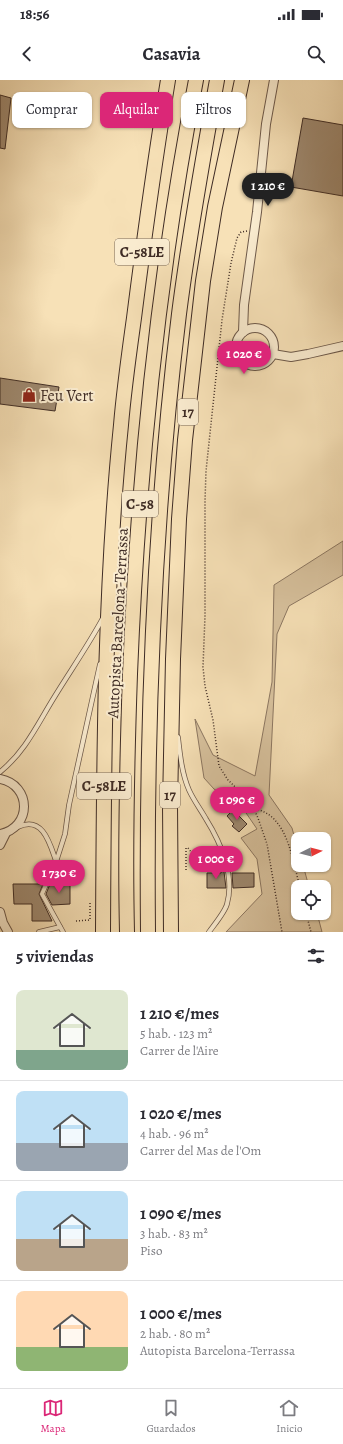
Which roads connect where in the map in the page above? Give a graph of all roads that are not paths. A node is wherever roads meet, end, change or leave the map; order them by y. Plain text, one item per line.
1 (168, 80) edge
2 (196, 80) edge
3 (217, 80) edge
4 (242, 80) edge
5 (249, 80) edge
6 (274, 80) edge
7 (223, 167) junction
8 (244, 332) junction
9 (343, 346) edge
10 (273, 354) junction
11 (109, 606) junction
12 (108, 641) junction
13 (173, 659) junction
14 (177, 690) dead end
15 (178, 733) dead end
16 (0, 772) edge
17 (0, 779) edge
18 (14, 829) junction
19 (3, 834) edge
20 (0, 845) edge
21 (56, 862) junction
22 (0, 912) edge
23 (60, 927) junction
24 (8, 932) edge
25 (39, 932) edge
26 (63, 932) edge
27 (103, 932) edge
28 (127, 932) edge
29 (148, 932) edge
30 (171, 932) edge
31 (209, 932) edge

1 - 11 highway, C-58LE
2 - 28 highway, Autopista Barcelona-Terrassa / C-58
3 - 29 highway, C-58
4 - 7 highway
5 - 7 highway
6 - 8 street
7 - 13 highway, 17
8 - 10 street
8 - 10 street
9 - 10 street
11 - 12 highway, C-58LE
11 - 16 lane
12 - 21 lane
12 - 27 highway, C-58LE
13 - 14 lane
13 - 30 highway, 17
15 - 31 lane
17 - 18 street
18 - 19 street
18 - 21 lane
19 - 20 street
21 - 23 lane
22 - 24 street
23 - 25 lane
23 - 26 lane

